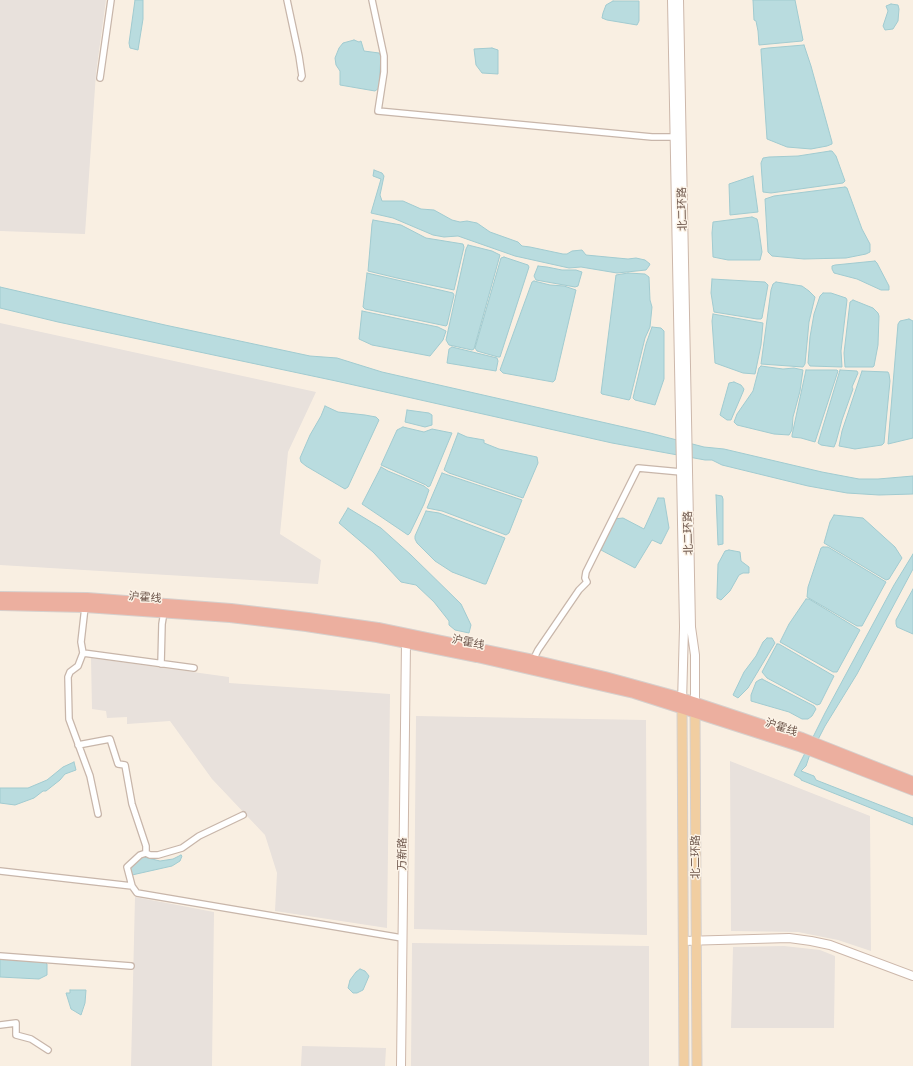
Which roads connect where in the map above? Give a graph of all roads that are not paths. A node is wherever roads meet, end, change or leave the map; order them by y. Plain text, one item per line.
1 (111, 0) edge
2 (287, 0) edge
3 (372, 0) edge
4 (672, 0) edge
5 (679, 0) edge
6 (100, 78) dead end
7 (301, 78) dead end
8 (675, 137) junction
9 (684, 431) junction
10 (684, 469) junction
11 (0, 597) edge
12 (86, 602) junction
13 (0, 605) edge
14 (164, 612) junction
15 (406, 642) junction
16 (82, 653) junction
17 (533, 660) junction
18 (161, 664) junction
19 (194, 668) dead end
20 (682, 703) junction
21 (695, 708) junction
22 (78, 745) junction
23 (913, 782) edge
24 (913, 790) edge
25 (98, 814) dead end
26 (243, 815) dead end
27 (146, 853) junction
28 (0, 871) edge
29 (132, 886) junction
30 (402, 938) junction
31 (697, 940) junction
32 (683, 941) junction
33 (0, 956) edge
34 (131, 966) dead end
35 (913, 976) edge
36 (0, 1025) edge
37 (48, 1050) dead end
38 (401, 1066) edge
39 (684, 1066) edge
40 (698, 1066) edge

1 - 6 street
2 - 7 street
3 - 8 street
4 - 8 main road, 北二环路
5 - 9 main road, 北二环路
8 - 9 main road, 北二环路
9 - 10 main road, 北二环路
10 - 17 street
10 - 20 main road, 北二环路
10 - 21 main road, 北二环路
11 - 12 highway, 沪霍线
12 - 13 highway, 沪霍线
12 - 14 highway, 沪霍线
12 - 16 street
12 - 17 highway, 沪霍线
14 - 15 highway, 沪霍线
14 - 18 street
15 - 20 highway, 沪霍线
15 - 30 main road, 万新路
16 - 18 street
16 - 22 street
17 - 20 highway, 沪霍线
18 - 19 street
20 - 21 highway, 沪霍线
20 - 32 main road, 北二环路
21 - 23 highway, 沪霍线
21 - 24 highway, 沪霍线
21 - 31 main road, 北二环路
22 - 25 street
22 - 27 street
26 - 27 street
27 - 29 street
28 - 29 street
29 - 30 street
30 - 38 main road, 万新路
31 - 32 main road
31 - 35 main road
31 - 40 main road, 北二环路
32 - 39 main road, 北二环路
33 - 34 street
36 - 37 street

